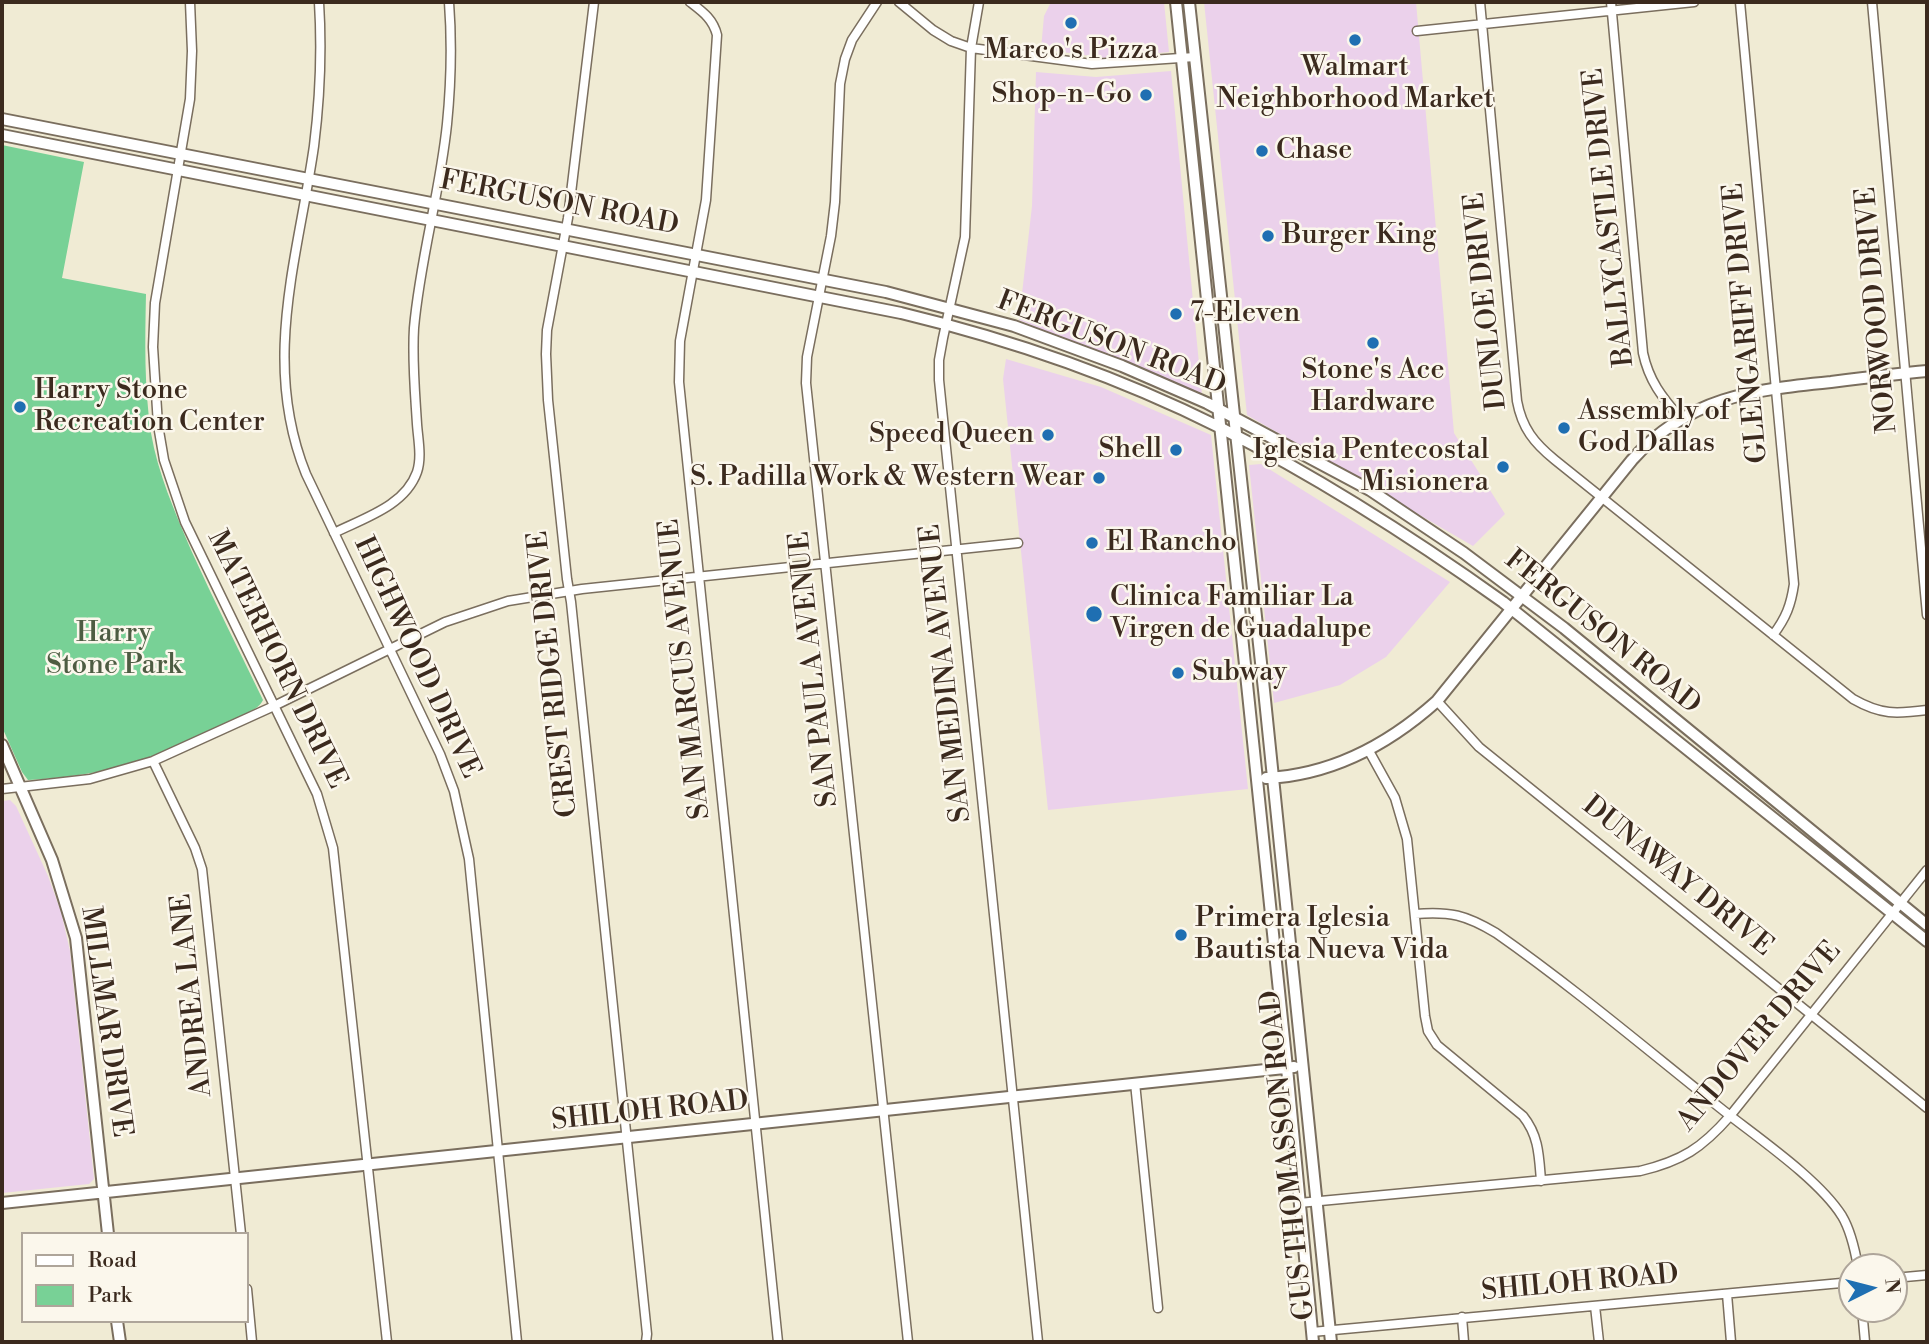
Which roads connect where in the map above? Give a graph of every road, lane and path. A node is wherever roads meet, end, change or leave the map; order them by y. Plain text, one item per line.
1 (190, 2) edge
2 (319, 2) edge
3 (449, 2) edge
4 (594, 2) edge
5 (690, 2) edge
6 (877, 2) edge
7 (899, 2) edge
8 (979, 2) edge
9 (1175, 2) edge
10 (1189, 2) edge
11 (1480, 2) edge
12 (1694, 2) edge
13 (1740, 2) edge
14 (1872, 2) edge
15 (1611, 6) edge
16 (1482, 25) junction
17 (1417, 31) dead end
18 (971, 48) junction
19 (1181, 57) junction
20 (1195, 57) junction
21 (2, 119) edge
22 (2, 135) edge
23 (181, 154) junction
24 (178, 169) junction
25 (307, 178) junction
26 (304, 195) junction
27 (434, 202) junction
28 (1212, 214) junction
29 (1198, 215) junction
30 (431, 219) junction
31 (566, 229) junction
32 (564, 246) junction
33 (696, 255) junction
34 (693, 271) junction
35 (822, 279) junction
36 (819, 296) junction
37 (950, 308) junction
38 (946, 324) junction
39 (1927, 371) edge
40 (1907, 373) junction
41 (1776, 388) junction
42 (1219, 409) junction
43 (1234, 417) junction
44 (1680, 418) junction
45 (1220, 428) junction
46 (1236, 436) junction
47 (1601, 497) junction
48 (1231, 532) junction
49 (334, 533) junction
50 (1248, 541) junction
51 (1018, 543) dead end
52 (957, 550) junction
53 (827, 564) junction
54 (699, 577) junction
55 (569, 591) junction
56 (1522, 597) junction
57 (1511, 609) junction
58 (1927, 615) edge
59 (1773, 635) junction
60 (1259, 644) junction
61 (1243, 646) junction
62 (390, 649) junction
63 (1437, 701) junction
64 (274, 706) junction
65 (1927, 710) edge
66 (2, 745) edge
67 (1369, 751) junction
68 (153, 761) junction
69 (1734, 770) junction
70 (1273, 778) junction
71 (1256, 779) junction
72 (1725, 780) junction
73 (20, 787) junction
74 (2, 789) edge
75 (1927, 870) edge
76 (1901, 904) junction
77 (1415, 914) junction
78 (1894, 914) junction
79 (1927, 925) edge
80 (1927, 941) edge
81 (1811, 1014) junction
82 (1303, 1066) junction
83 (1287, 1068) junction
84 (1136, 1083) junction
85 (1013, 1097) junction
86 (1927, 1108) edge
87 (884, 1111) junction
88 (1730, 1116) junction
89 (755, 1124) junction
90 (626, 1138) junction
91 (498, 1151) junction
92 (369, 1165) junction
93 (235, 1180) junction
94 (1541, 1181) junction
95 (104, 1192) junction
96 (1317, 1201) junction
97 (2, 1203) edge
98 (1299, 1203) junction
99 (108, 1232) edge
100 (241, 1232) edge
101 (1854, 1253) edge
102 (1927, 1275) edge
103 (1908, 1277) edge
104 (1838, 1283) edge
105 (1727, 1294) junction
106 (248, 1300) edge
107 (1595, 1306) junction
108 (1158, 1308) dead end
109 (1462, 1317) junction
110 (117, 1323) edge
111 (1863, 1323) edge
112 (1330, 1329) junction
113 (1312, 1337) edge
114 (120, 1342) edge
115 (252, 1342) edge
116 (387, 1342) edge
117 (517, 1342) edge
118 (646, 1342) edge
119 (778, 1342) edge
120 (908, 1342) edge
121 (1038, 1342) edge
122 (1331, 1342) edge
123 (1464, 1342) edge
124 (1599, 1342) edge
125 (1731, 1342) edge
126 (1865, 1342) edge

1 - 23 street, MATERHORN DRIVE
2 - 25 street, HIGHWOOD DRIVE
3 - 27 street
4 - 31 street, CREST RIDGE DRIVE
5 - 33 street, SAN MARCUS AVENUE
6 - 35 street, SAN PAULA AVENUE
7 - 18 street
8 - 18 street, SAN MEDINA AVENUE
9 - 19 main road, GUS THOMASSON ROAD
10 - 20 main road, GUS THOMASSON ROAD
11 - 16 street, DUNLOE DRIVE
12 - 15 street
13 - 41 street, GLENGARIFF DRIVE
14 - 40 street, NORWOOD DRIVE
15 - 16 street
15 - 44 street, BALLYCASTLE DRIVE
16 - 17 street
16 - 47 street, DUNLOE DRIVE
18 - 19 street
18 - 37 street, SAN MEDINA AVENUE
19 - 20 street
19 - 29 main road, GUS THOMASSON ROAD
20 - 28 main road, GUS THOMASSON ROAD
21 - 23 main road, FERGUSON ROAD
22 - 24 main road, FERGUSON ROAD
23 - 24 street, MATERHORN DRIVE
23 - 25 main road, FERGUSON ROAD
24 - 26 main road, FERGUSON ROAD
24 - 64 street, MATERHORN DRIVE
25 - 26 street, HIGHWOOD DRIVE
25 - 27 main road, FERGUSON ROAD
26 - 30 main road, FERGUSON ROAD
26 - 49 street, HIGHWOOD DRIVE
27 - 30 street
27 - 31 main road, FERGUSON ROAD
28 - 29 main road
28 - 43 main road, GUS THOMASSON ROAD
29 - 42 main road, GUS THOMASSON ROAD
30 - 32 main road, FERGUSON ROAD
30 - 49 street
31 - 32 street, CREST RIDGE DRIVE
31 - 33 main road, FERGUSON ROAD
32 - 34 main road, FERGUSON ROAD
32 - 55 street, CREST RIDGE DRIVE
33 - 34 street, SAN MARCUS AVENUE
33 - 35 main road, FERGUSON ROAD
34 - 36 main road, FERGUSON ROAD
34 - 54 street, SAN MARCUS AVENUE
35 - 36 street, SAN PAULA AVENUE
35 - 37 main road, FERGUSON ROAD
36 - 38 main road, FERGUSON ROAD
36 - 53 street, SAN PAULA AVENUE
37 - 38 street, SAN MEDINA AVENUE
37 - 42 main road, FERGUSON ROAD
38 - 45 main road, FERGUSON ROAD
38 - 52 street, SAN MEDINA AVENUE
39 - 40 main road
40 - 41 main road
40 - 58 street, NORWOOD DRIVE
41 - 44 main road
41 - 59 street, GLENGARIFF DRIVE
42 - 43 main road, FERGUSON ROAD
42 - 45 main road, GUS THOMASSON ROAD
43 - 46 main road, GUS THOMASSON ROAD
43 - 56 main road, FERGUSON ROAD
44 - 47 main road
45 - 46 main road, FERGUSON ROAD
45 - 48 main road, GUS THOMASSON ROAD
46 - 50 main road, GUS THOMASSON ROAD
46 - 57 main road, FERGUSON ROAD
47 - 56 main road
47 - 59 street, DUNLOE DRIVE
48 - 50 main road
48 - 61 main road, GUS THOMASSON ROAD
49 - 62 street, HIGHWOOD DRIVE
50 - 60 main road, GUS THOMASSON ROAD
51 - 52 street
52 - 53 street
52 - 85 street, SAN MEDINA AVENUE
53 - 54 street
53 - 87 street, SAN PAULA AVENUE
54 - 55 street
54 - 89 street, SAN MARCUS AVENUE
55 - 62 street
55 - 90 street, CREST RIDGE DRIVE
56 - 57 main road
56 - 69 main road, FERGUSON ROAD
57 - 63 main road
57 - 72 main road, FERGUSON ROAD
59 - 65 street, DUNLOE DRIVE
60 - 61 main road
60 - 70 main road, GUS THOMASSON ROAD
61 - 71 main road, GUS THOMASSON ROAD
62 - 64 street
62 - 91 street, HIGHWOOD DRIVE
63 - 67 main road
63 - 81 street, DUNAWAY DRIVE
64 - 68 street
64 - 92 street, MATERHORN DRIVE
66 - 73 main road, MILLMAR DRIVE
67 - 70 main road
67 - 77 street
68 - 73 street
68 - 93 street, ANDREA LANE
69 - 72 main road
69 - 76 main road, FERGUSON ROAD
70 - 71 main road
70 - 82 main road, GUS THOMASSON ROAD
71 - 83 main road, GUS THOMASSON ROAD
72 - 78 main road, FERGUSON ROAD
73 - 74 street
73 - 95 main road, MILLMAR DRIVE
75 - 76 street, ANDOVER DRIVE
76 - 78 street, ANDOVER DRIVE
76 - 79 main road, FERGUSON ROAD
77 - 88 street
77 - 94 street
78 - 80 main road, FERGUSON ROAD
78 - 81 street, ANDOVER DRIVE
81 - 86 street, DUNAWAY DRIVE
81 - 88 street, ANDOVER DRIVE
82 - 83 main road, SHILOH ROAD
82 - 96 main road, GUS THOMASSON ROAD
83 - 84 main road, SHILOH ROAD
83 - 98 main road, GUS THOMASSON ROAD
84 - 85 main road, SHILOH ROAD
84 - 108 street
85 - 87 main road, SHILOH ROAD
85 - 121 street, SAN MEDINA AVENUE
87 - 89 main road, SHILOH ROAD
87 - 120 street, SAN PAULA AVENUE
88 - 94 street, ANDOVER DRIVE
88 - 101 street
89 - 90 main road, SHILOH ROAD
89 - 119 street, SAN MARCUS AVENUE
90 - 91 main road, SHILOH ROAD
90 - 118 street, CREST RIDGE DRIVE
91 - 92 main road, SHILOH ROAD
91 - 117 street, HIGHWOOD DRIVE
92 - 93 main road, SHILOH ROAD
92 - 116 street, MATERHORN DRIVE
93 - 95 main road, SHILOH ROAD
93 - 100 street, ANDREA LANE
94 - 96 street, ANDOVER DRIVE
95 - 97 main road, SHILOH ROAD
95 - 99 main road, MILLMAR DRIVE
96 - 98 street, ANDOVER DRIVE
96 - 112 main road, GUS THOMASSON ROAD
98 - 113 main road, GUS THOMASSON ROAD
102 - 103 street
104 - 105 street, SHILOH ROAD
105 - 107 street, SHILOH ROAD
105 - 125 street
106 - 115 street
107 - 109 street, SHILOH ROAD
107 - 124 street
109 - 112 street, SHILOH ROAD
109 - 123 street
110 - 114 main road
111 - 126 street
112 - 113 street, SHILOH ROAD
112 - 122 main road, GUS THOMASSON ROAD

